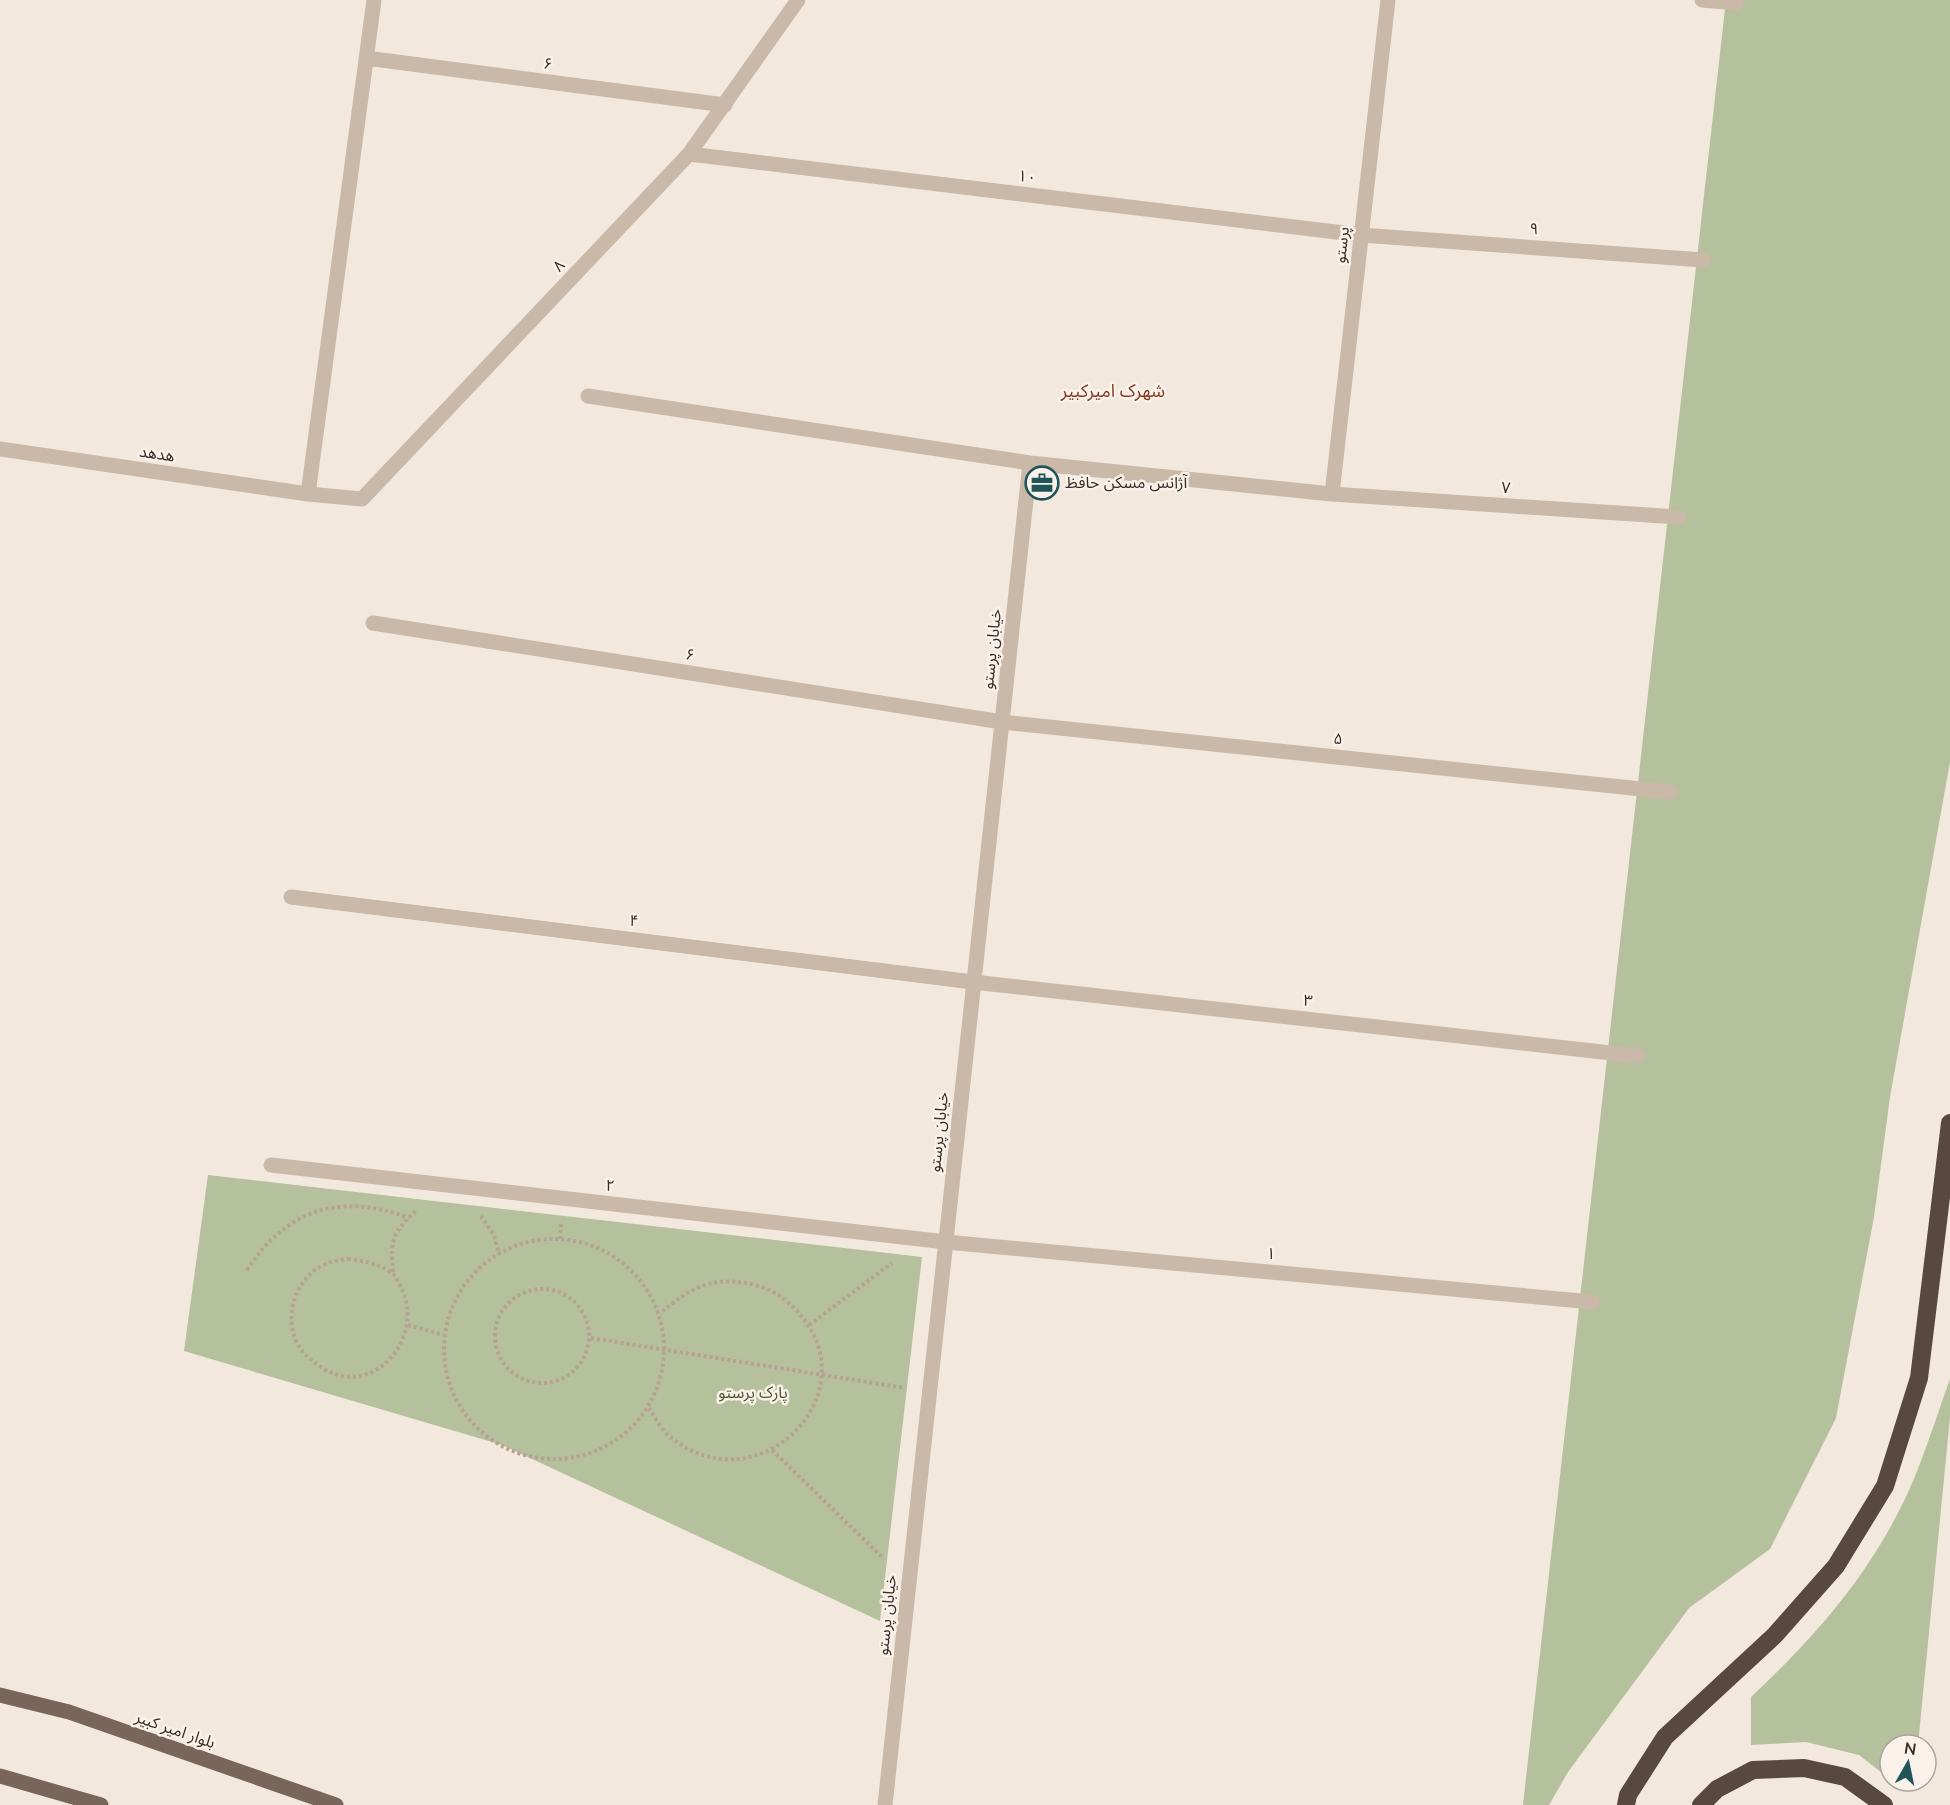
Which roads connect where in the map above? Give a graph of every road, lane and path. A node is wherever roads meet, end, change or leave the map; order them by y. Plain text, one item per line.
1 (374, 0) edge
2 (798, 0) edge
3 (1388, 0) edge
4 (1702, 0) edge
5 (1736, 3) dead end
6 (366, 58) junction
7 (725, 105) junction
8 (689, 154) junction
9 (1361, 235) junction
10 (1703, 260) dead end
11 (588, 396) dead end
12 (0, 449) edge
13 (1030, 464) junction
14 (1332, 494) junction
15 (308, 495) junction
16 (1678, 517) dead end
17 (372, 623) dead end
18 (1002, 722) junction
19 (1670, 792) dead end
20 (291, 897) dead end
21 (974, 982) junction
22 (1638, 1056) dead end
23 (1950, 1123) edge
24 (271, 1166) dead end
25 (428, 1205) dead end
26 (475, 1212) dead end
27 (409, 1218) junction
28 (923, 1239) junction
29 (946, 1242) junction
30 (499, 1254) junction
31 (247, 1270) dead end
32 (393, 1273) junction
33 (1592, 1302) dead end
34 (660, 1314) junction
35 (408, 1325) junction
36 (809, 1326) junction
37 (444, 1335) junction
38 (591, 1338) junction
39 (664, 1349) junction
40 (822, 1374) junction
41 (929, 1391) junction
42 (649, 1408) junction
43 (772, 1450) junction
44 (909, 1583) junction
45 (0, 1695) edge
46 (0, 1776) edge
47 (101, 1805) edge
48 (336, 1805) edge
49 (885, 1805) edge
50 (1626, 1805) edge
51 (1701, 1805) edge
52 (1884, 1805) edge

1 - 6 street
2 - 7 street, ۸
3 - 9 street, پرستو
4 - 5 street
6 - 7 street, ۶
6 - 15 street
7 - 8 street, ۸
8 - 9 street, ۱۰
8 - 15 street, ۸
9 - 10 street, ۹
9 - 14 street, پرستو
11 - 13 street
12 - 15 street, هدهد
13 - 14 street, ۷
13 - 18 street, خیابان پرستو
14 - 16 street, ۷
17 - 18 street, ۶
18 - 19 street, ۵
18 - 21 street, خیابان پرستو
20 - 21 street, ۴
21 - 22 street, ۳
21 - 29 street, خیابان پرستو
23 - 50 highway
24 - 28 street, ۲
25 - 27 path
26 - 30 path
27 - 31 path
27 - 32 path
28 - 29 street, ۲
28 - 36 path
29 - 33 street, ۱
29 - 41 street, خیابان پرستو
30 - 34 path
30 - 37 path
32 - 35 path
32 - 35 path
34 - 36 path
34 - 39 path
35 - 37 path
36 - 40 path
37 - 42 path
38 - 38 path
38 - 39 path
39 - 40 path
39 - 42 path
40 - 41 path
40 - 43 path
41 - 44 street, خیابان پرستو
42 - 43 path
43 - 44 path
44 - 49 street, خیابان پرستو
45 - 48 main road, بلوار امیر کبیر
46 - 47 main road
51 - 52 highway

